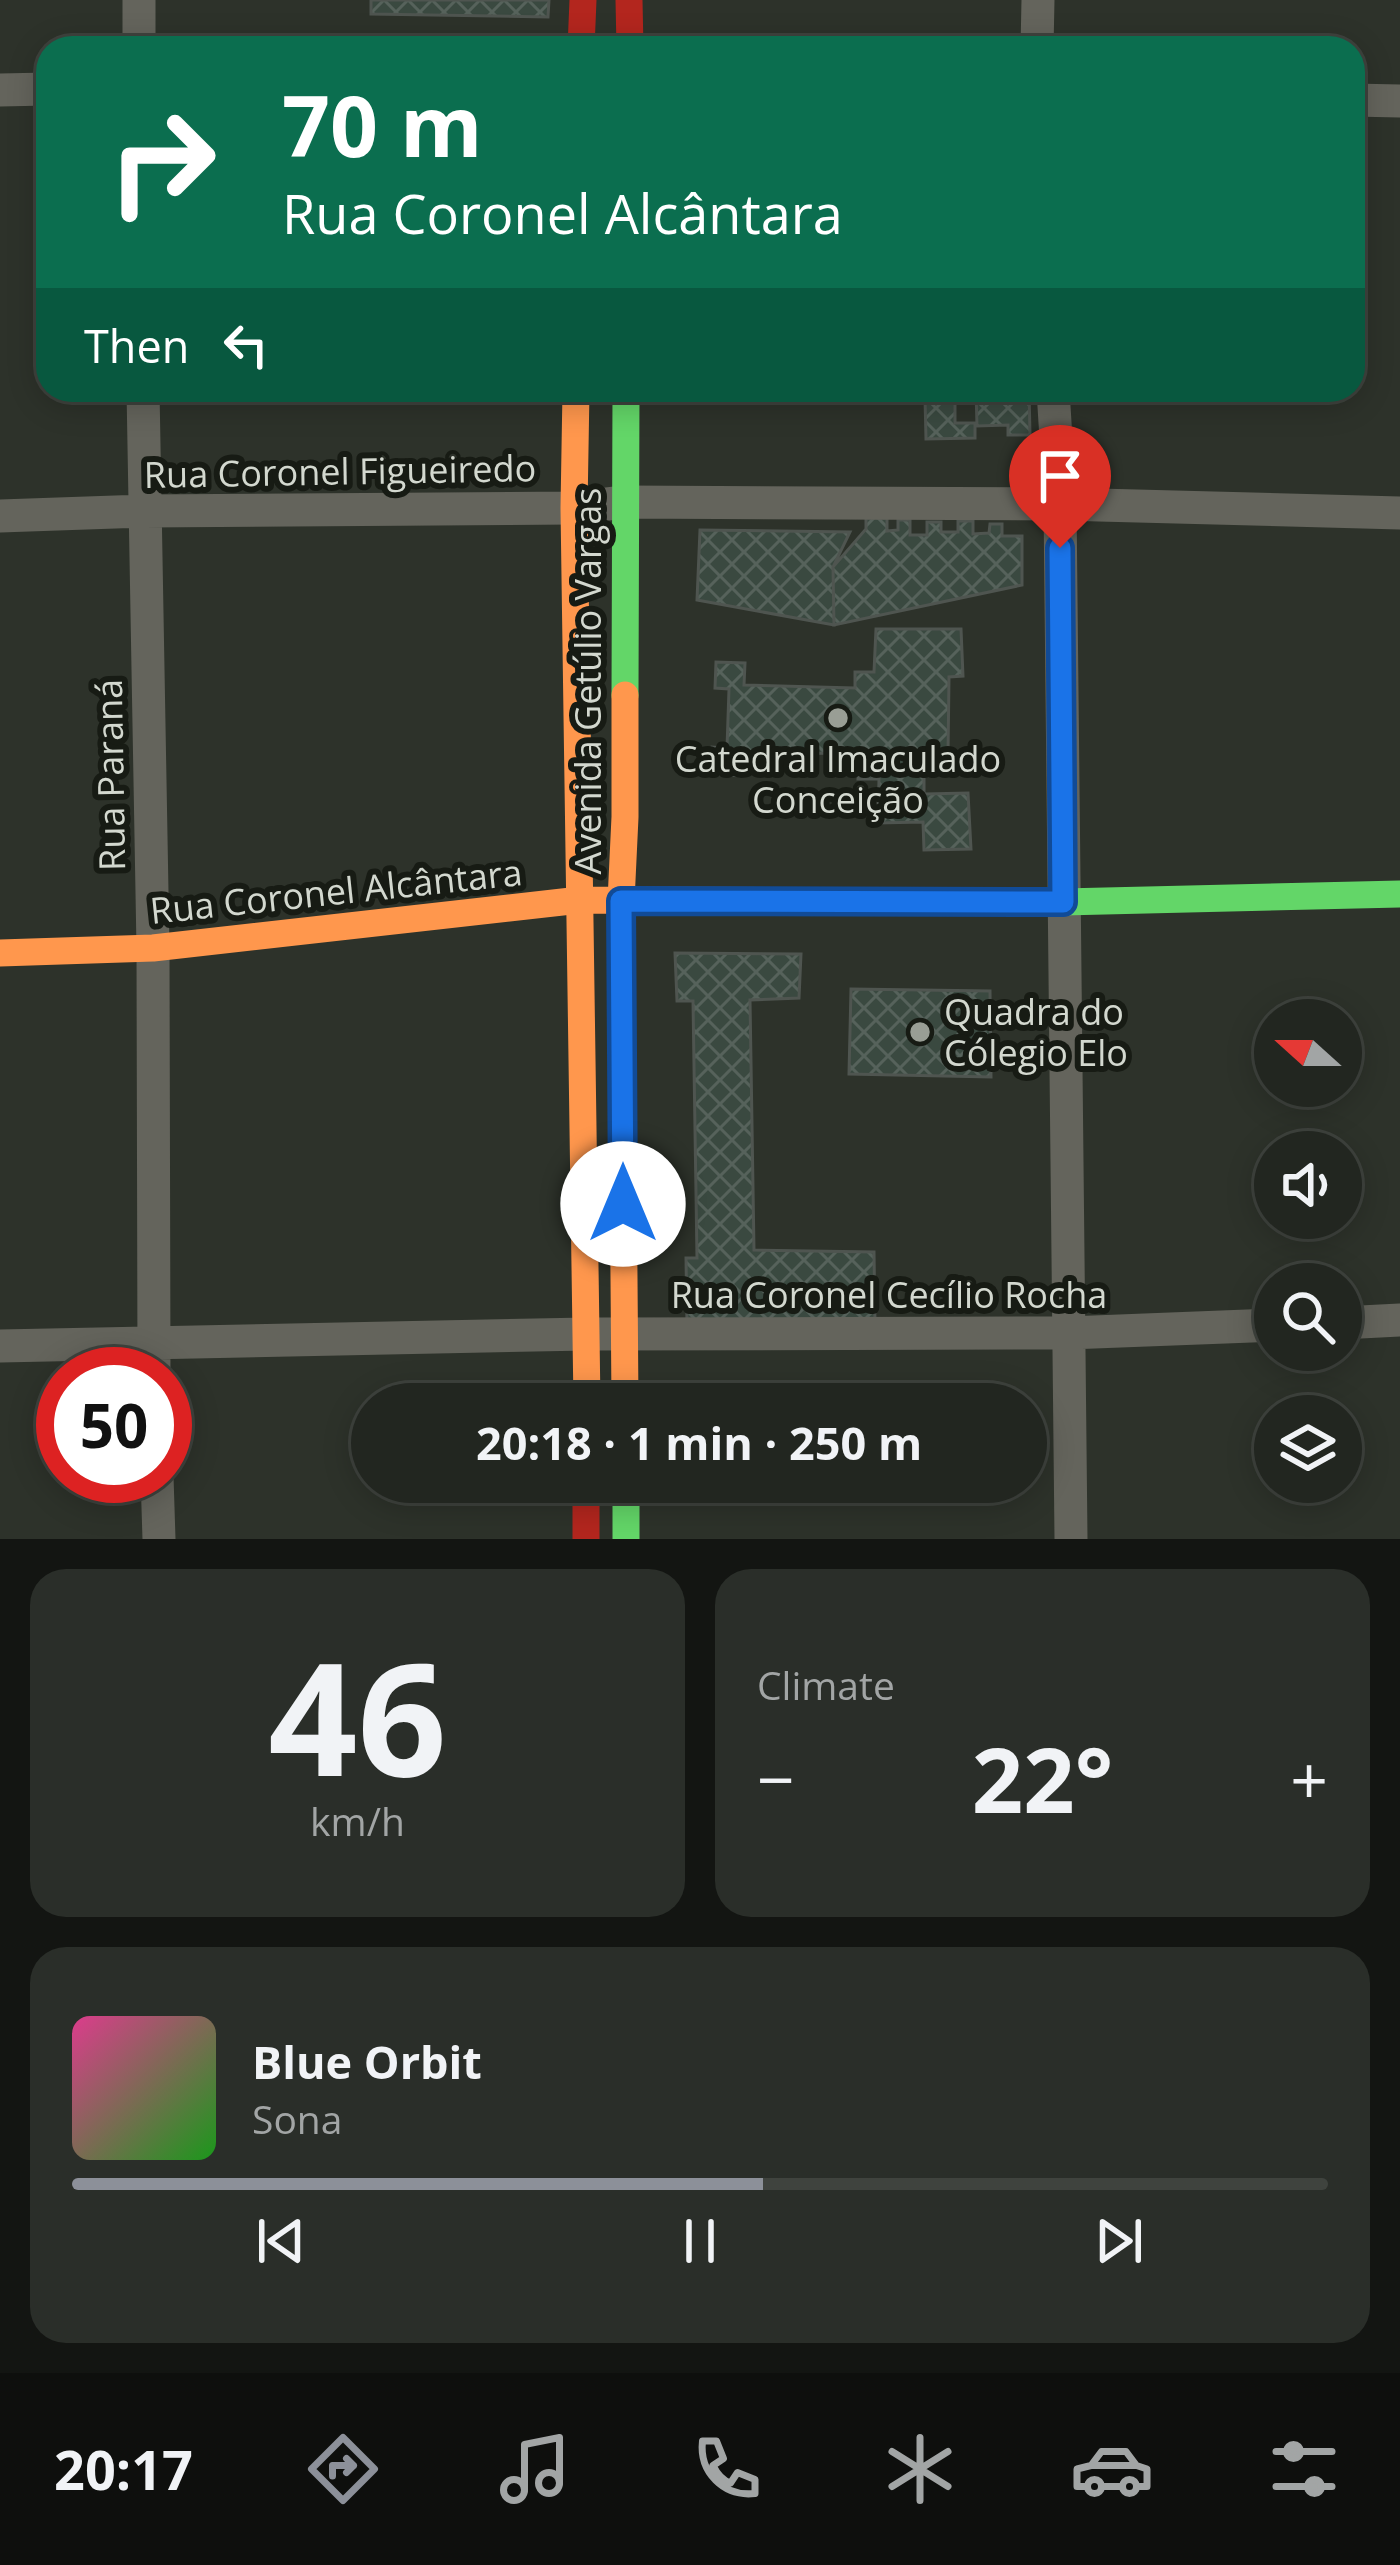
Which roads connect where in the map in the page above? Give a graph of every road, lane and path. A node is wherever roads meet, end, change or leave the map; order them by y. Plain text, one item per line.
1 (139, 0) edge
2 (584, 0) edge
3 (629, 0) edge
4 (1038, 0) edge
5 (139, 36) edge
6 (582, 36) edge
7 (630, 36) edge
8 (1037, 36) edge
9 (36, 89) edge
10 (0, 90) edge
11 (1365, 100) edge
12 (1400, 101) edge
13 (142, 402) edge
14 (576, 402) edge
15 (626, 402) edge
16 (1054, 402) edge
17 (624, 502) junction
18 (1060, 504) junction
19 (574, 508) junction
20 (144, 512) junction
21 (1400, 513) edge
22 (0, 516) edge
23 (1400, 894) edge
24 (580, 900) junction
25 (621, 901) junction
26 (1063, 902) junction
27 (153, 949) junction
28 (0, 953) edge
29 (1400, 1320) edge
30 (1362, 1322) edge
31 (1254, 1326) edge
32 (587, 1334) junction
33 (1068, 1334) junction
34 (624, 1335) junction
35 (0, 1346) edge
36 (154, 1347) edge
37 (36, 1349) edge
38 (192, 1357) edge
39 (587, 1383) edge
40 (625, 1383) edge
41 (158, 1503) edge
42 (586, 1503) edge
43 (626, 1503) edge
44 (159, 1539) edge
45 (586, 1539) edge
46 (626, 1539) edge
47 (1071, 1539) edge

1 - 5 street
2 - 6 main road
3 - 7 main road
4 - 8 street
9 - 10 street
11 - 12 street
13 - 20 street, Rua Paraná
14 - 19 main road, Avenida Getúlio Vargas
15 - 17 main road, Avenida Getúlio Vargas
16 - 18 street
17 - 18 street, Rua Coronel Figueiredo
17 - 19 street, Rua Coronel Figueiredo
17 - 25 main road, Avenida Getúlio Vargas
18 - 21 street, Rua Coronel Figueiredo
18 - 26 street
19 - 20 street, Rua Coronel Figueiredo
19 - 24 main road, Avenida Getúlio Vargas
20 - 22 street, Rua Coronel Figueiredo
20 - 27 street, Rua Paraná
23 - 26 main road, Rua Coronel Alcântara
24 - 25 main road, Rua Coronel Alcântara
24 - 27 main road, Rua Coronel Alcântara
24 - 32 main road, Avenida Getúlio Vargas
25 - 26 main road, Rua Coronel Alcântara
25 - 34 main road, Avenida Getúlio Vargas
26 - 33 street
27 - 28 main road, Rua Coronel Alcântara
27 - 36 street, Rua Paraná
29 - 30 street
31 - 33 street, Rua Coronel Cecílio Rocha
32 - 34 street, Rua Coronel Cecílio Rocha
32 - 38 street, Rua Coronel Cecílio Rocha
32 - 39 main road, Avenida Getúlio Vargas
33 - 34 street, Rua Coronel Cecílio Rocha
33 - 47 street
34 - 40 main road, Avenida Getúlio Vargas
35 - 37 street, Rua Coronel Cecílio Rocha
41 - 44 street
42 - 45 main road
43 - 46 main road

